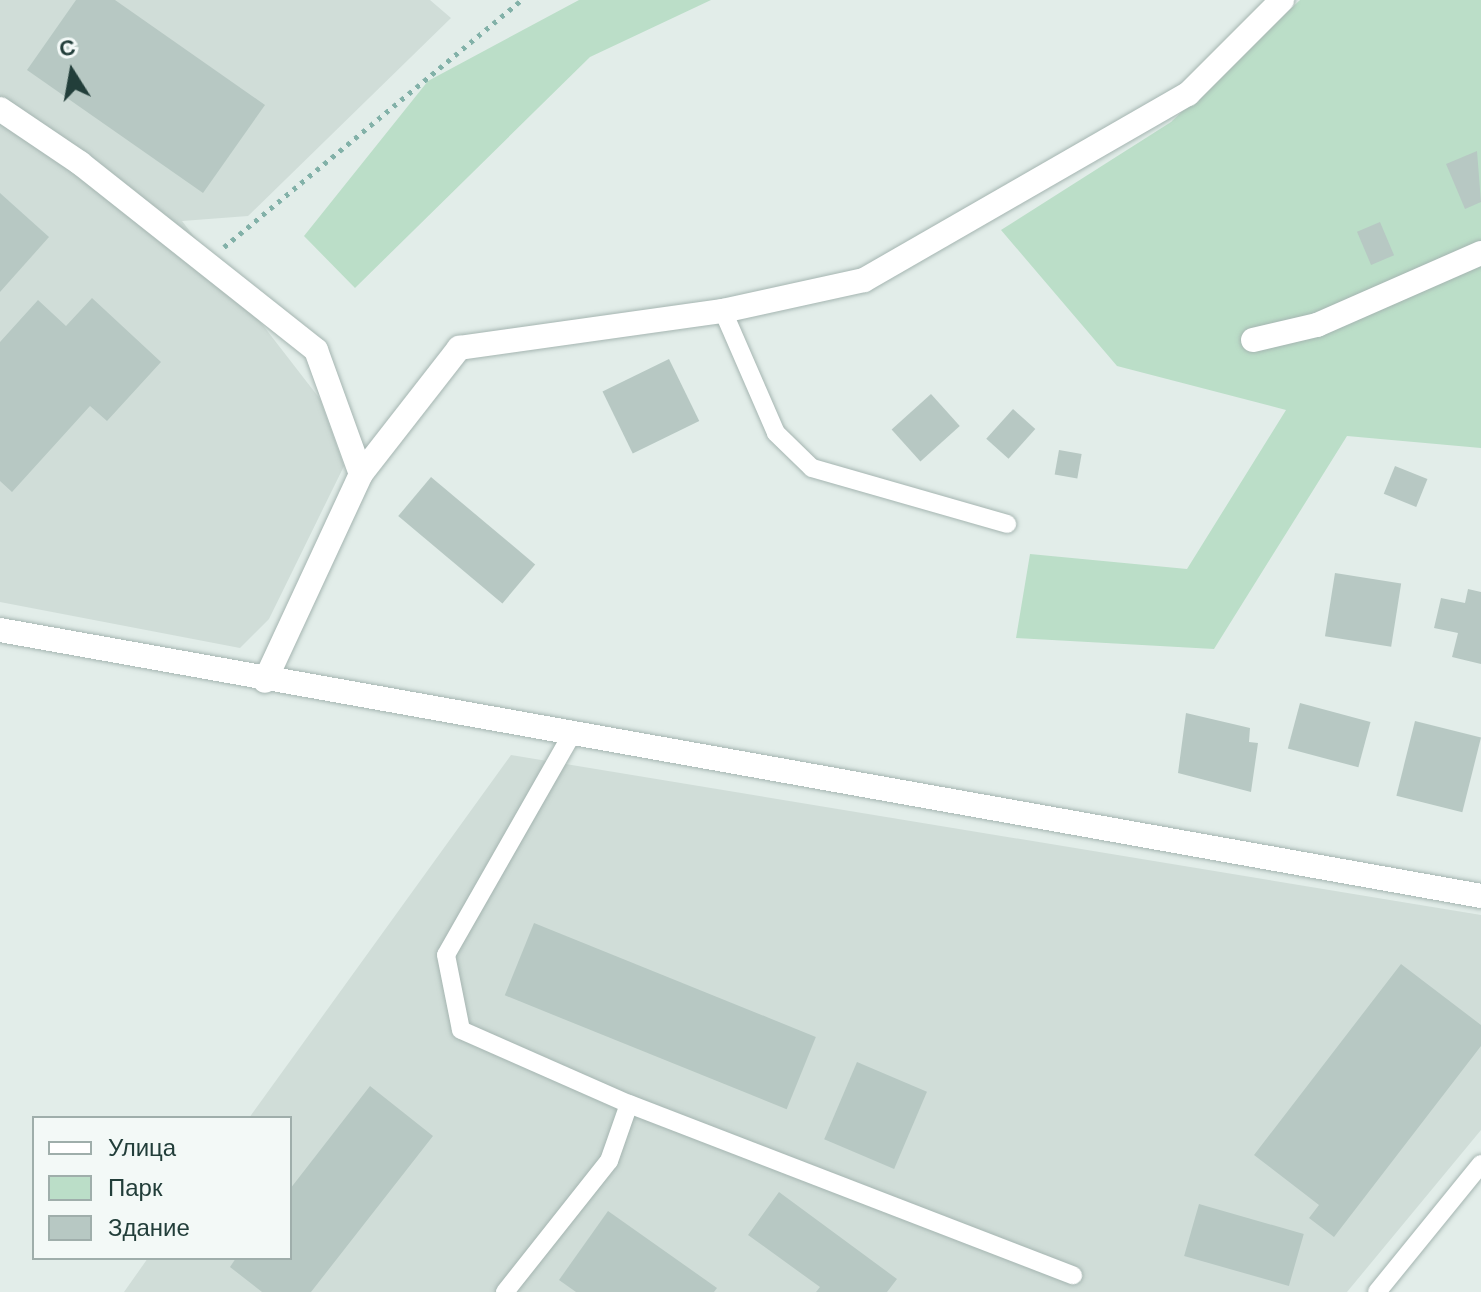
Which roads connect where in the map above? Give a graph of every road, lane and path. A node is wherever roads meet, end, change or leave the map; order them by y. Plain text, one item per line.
1 (521, 0) edge
2 (1282, 0) edge
3 (0, 109) edge
4 (1481, 253) edge
5 (205, 263) junction
6 (723, 311) junction
7 (1253, 340) dead end
8 (361, 474) junction
9 (1007, 524) dead end
10 (4, 633) edge
11 (265, 681) junction
12 (572, 734) junction
13 (1481, 896) edge
14 (629, 1104) junction
15 (1481, 1164) edge
16 (1073, 1275) dead end
17 (505, 1292) edge
18 (1377, 1292) edge

1 - 5 path
2 - 6 street
3 - 5 street
4 - 7 street
5 - 8 street
6 - 8 street
6 - 9 lane
8 - 11 street
10 - 11 street
11 - 12 street
12 - 13 street
12 - 14 lane
14 - 16 lane
14 - 17 lane
15 - 18 lane

